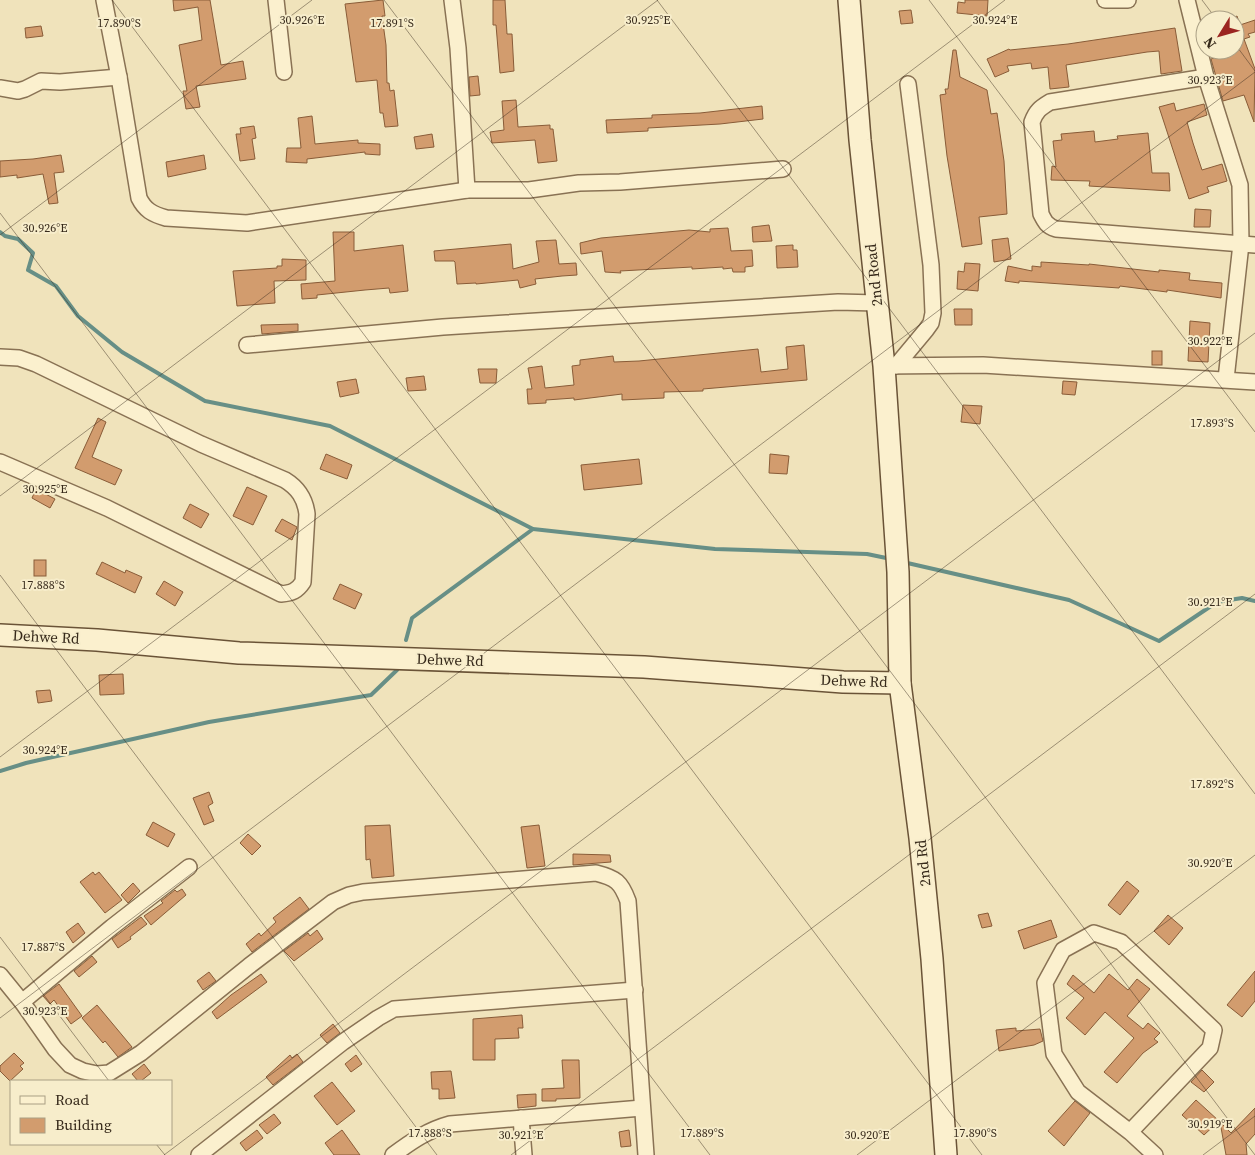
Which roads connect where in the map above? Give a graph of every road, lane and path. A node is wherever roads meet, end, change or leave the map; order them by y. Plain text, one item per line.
1 (104, 0) edge
2 (276, 0) edge
3 (452, 0) edge
4 (849, 0) edge
5 (1105, 0) edge
6 (1128, 0) edge
7 (1188, 0) edge
8 (284, 72) dead end
9 (119, 77) junction
10 (1206, 77) junction
11 (908, 84) dead end
12 (0, 88) edge
13 (783, 169) dead end
14 (467, 190) junction
15 (1248, 245) edge
16 (877, 303) junction
17 (247, 345) dead end
18 (0, 356) edge
19 (890, 366) junction
20 (1226, 379) junction
21 (1255, 382) edge
22 (0, 462) edge
23 (897, 561) joint
24 (0, 635) edge
25 (900, 683) junction
26 (189, 867) dead end
27 (0, 975) edge
28 (634, 990) junction
29 (22, 1002) junction
30 (642, 1108) junction
31 (521, 1118) junction
32 (1130, 1132) junction
33 (199, 1155) edge
34 (393, 1155) edge
35 (524, 1155) edge
36 (646, 1155) edge
37 (946, 1155) edge
38 (1155, 1155) edge

1 - 9 street
2 - 8 street
3 - 14 street
4 - 16 street, 2nd Road
5 - 6 street
7 - 10 street
9 - 12 street
9 - 14 street
10 - 15 street
10 - 15 street
11 - 19 street
13 - 14 street
15 - 20 street
16 - 17 street
16 - 19 street, 2nd Road
18 - 22 street
19 - 20 street
19 - 23 street, 2nd Road
20 - 21 street
23 - 25 street, 2nd Rd
24 - 25 street, Dehwe Rd
25 - 37 street, 2nd Rd
26 - 29 street
27 - 29 street
28 - 29 street
28 - 30 street
28 - 33 street
30 - 31 street
30 - 36 street
31 - 34 street
31 - 35 street
32 - 32 street
32 - 38 street

